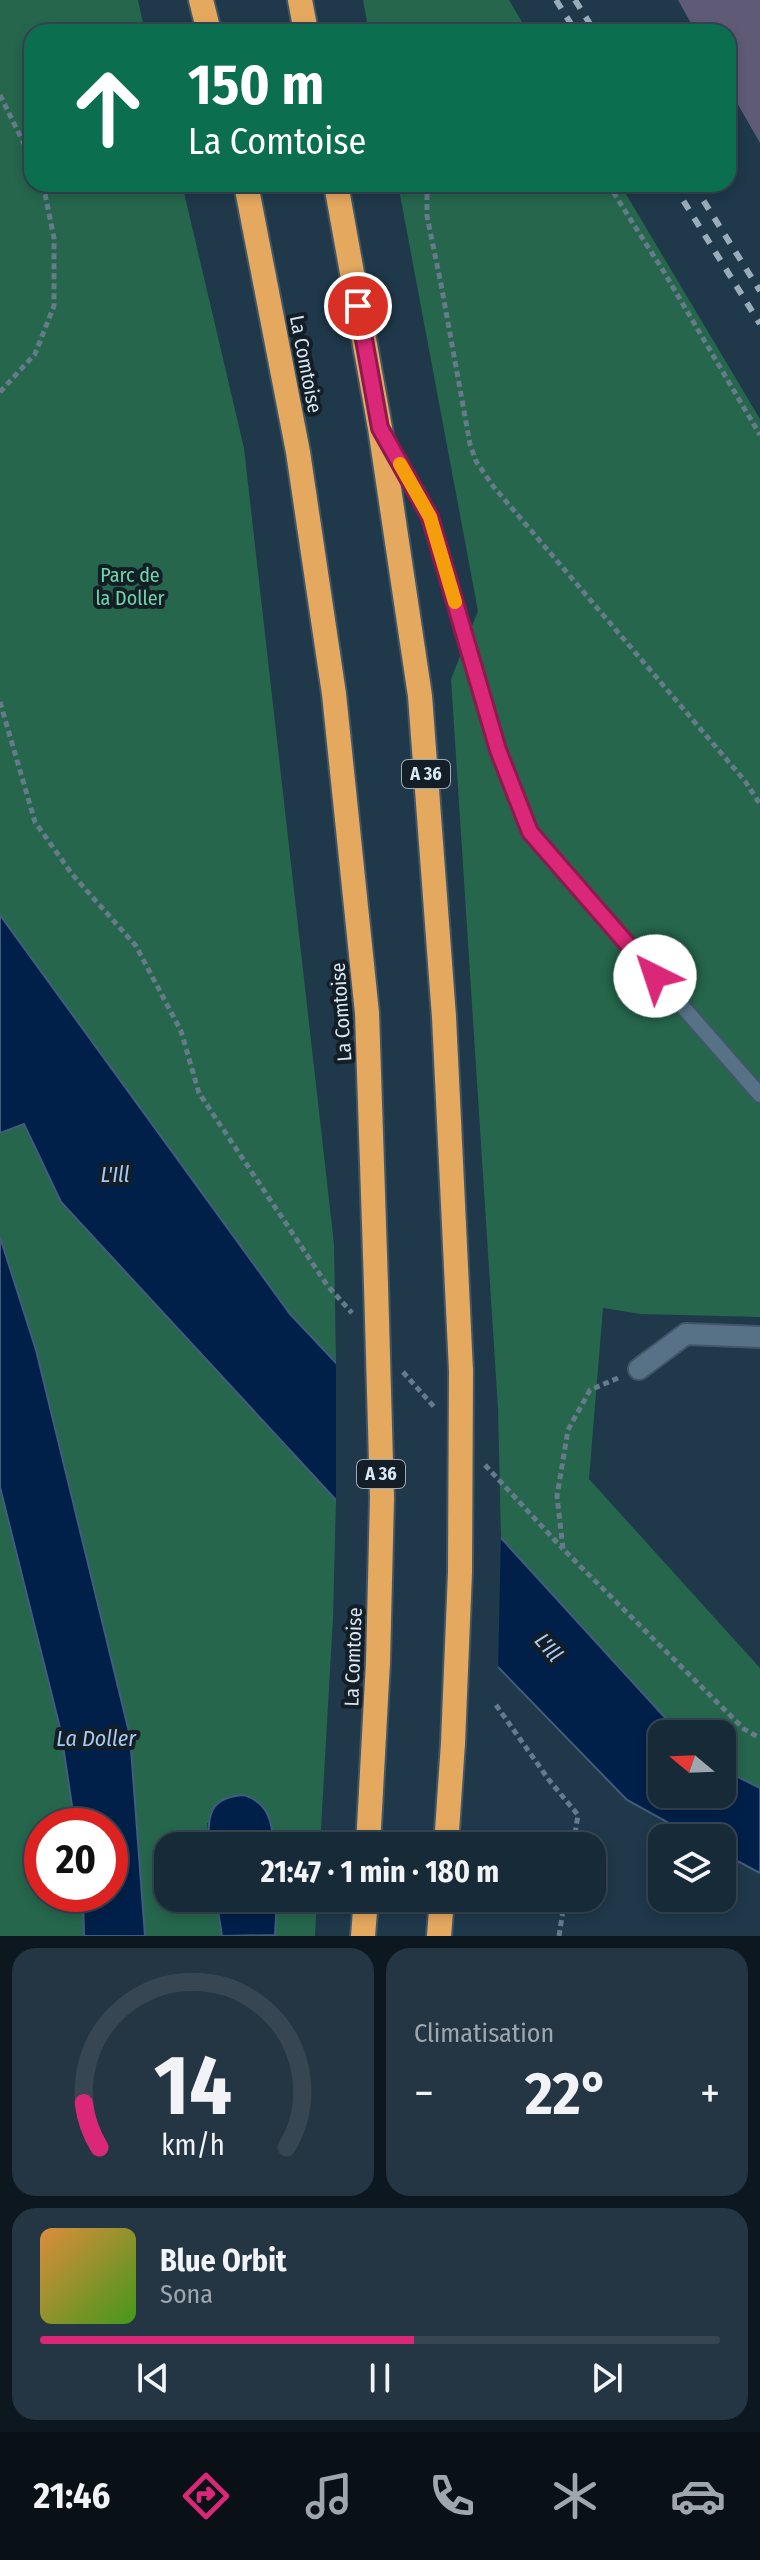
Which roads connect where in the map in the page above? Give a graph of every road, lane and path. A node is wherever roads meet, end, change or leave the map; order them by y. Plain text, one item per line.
1 (201, 0) edge
2 (300, 0) edge
3 (207, 24) edge
4 (304, 24) edge
5 (0, 95) edge
6 (24, 144) edge
7 (45, 192) edge
8 (248, 192) edge
9 (337, 192) edge
10 (427, 192) edge
11 (613, 192) edge
12 (0, 392) edge
13 (380, 428) junction
14 (760, 435) edge
15 (0, 702) edge
16 (760, 801) edge
17 (760, 1095) edge
18 (359, 1321) dead end
19 (760, 1337) edge
20 (400, 1369) dead end
21 (639, 1369) joint
22 (442, 1416) dead end
23 (484, 1464) dead end
24 (563, 1549) junction
25 (496, 1705) dead end
26 (760, 1738) edge
27 (369, 1832) edge
28 (447, 1832) edge
29 (575, 1832) edge
30 (365, 1912) edge
31 (441, 1912) edge
32 (563, 1912) edge
33 (363, 1936) edge
34 (439, 1936) edge
35 (559, 1936) edge

1 - 3 highway
2 - 4 highway
5 - 6 path
7 - 12 path
8 - 27 highway, La Comtoise / A 36, bridge
9 - 13 highway, A 36
10 - 16 path
11 - 14 path
13 - 17 lane
13 - 28 highway, A 36, bridge
15 - 18 path
19 - 21 street
20 - 22 path
21 - 24 path
23 - 24 path
24 - 26 path
25 - 29 path
30 - 33 highway
31 - 34 highway
32 - 35 path

